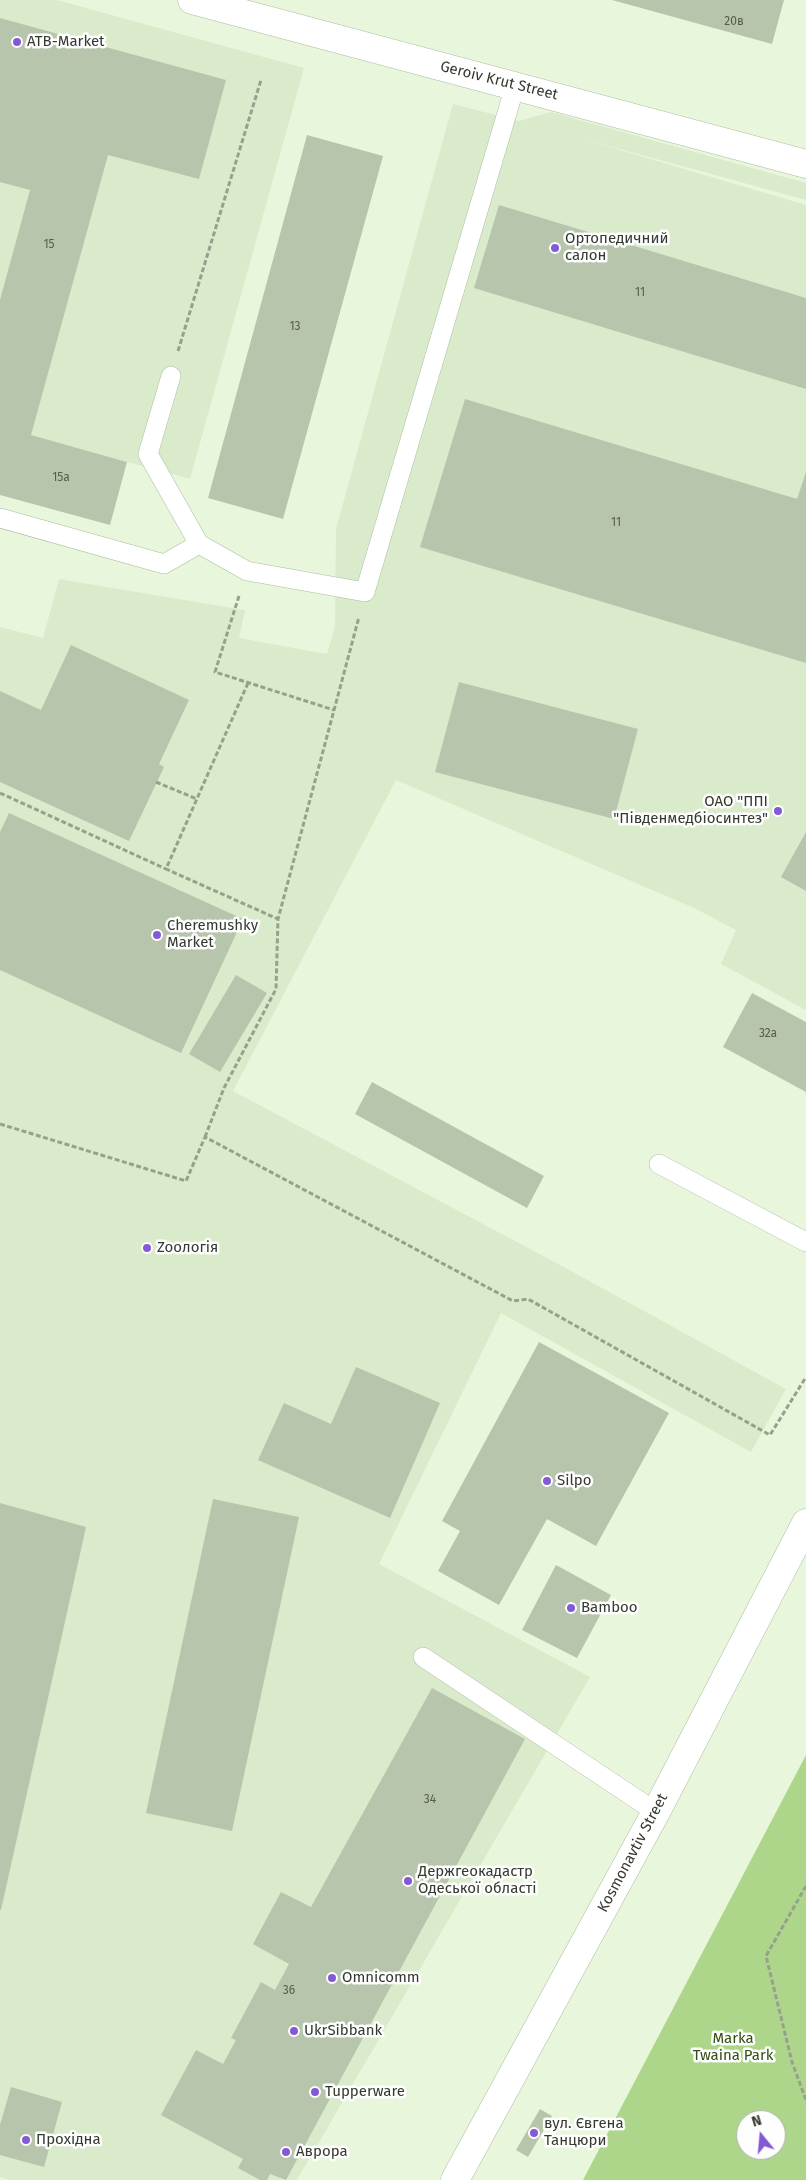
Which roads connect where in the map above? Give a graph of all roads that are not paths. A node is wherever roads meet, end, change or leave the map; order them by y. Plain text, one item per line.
1 (192, 0) edge
2 (515, 86) junction
3 (806, 164) edge
4 (171, 376) road end
5 (0, 518) edge
6 (199, 544) junction
7 (659, 1164) dead end
8 (806, 1242) edge
9 (806, 1523) edge
10 (423, 1657) dead end
11 (656, 1812) junction
12 (456, 2180) edge

1 - 2 main road, Geroiv Krut Street
2 - 3 main road, Geroiv Krut Street
2 - 6 lane
4 - 6 lane
5 - 6 lane
7 - 8 lane
9 - 11 main road, Kosmonavtiv Street
10 - 11 lane
11 - 12 main road, Kosmonavtiv Street

